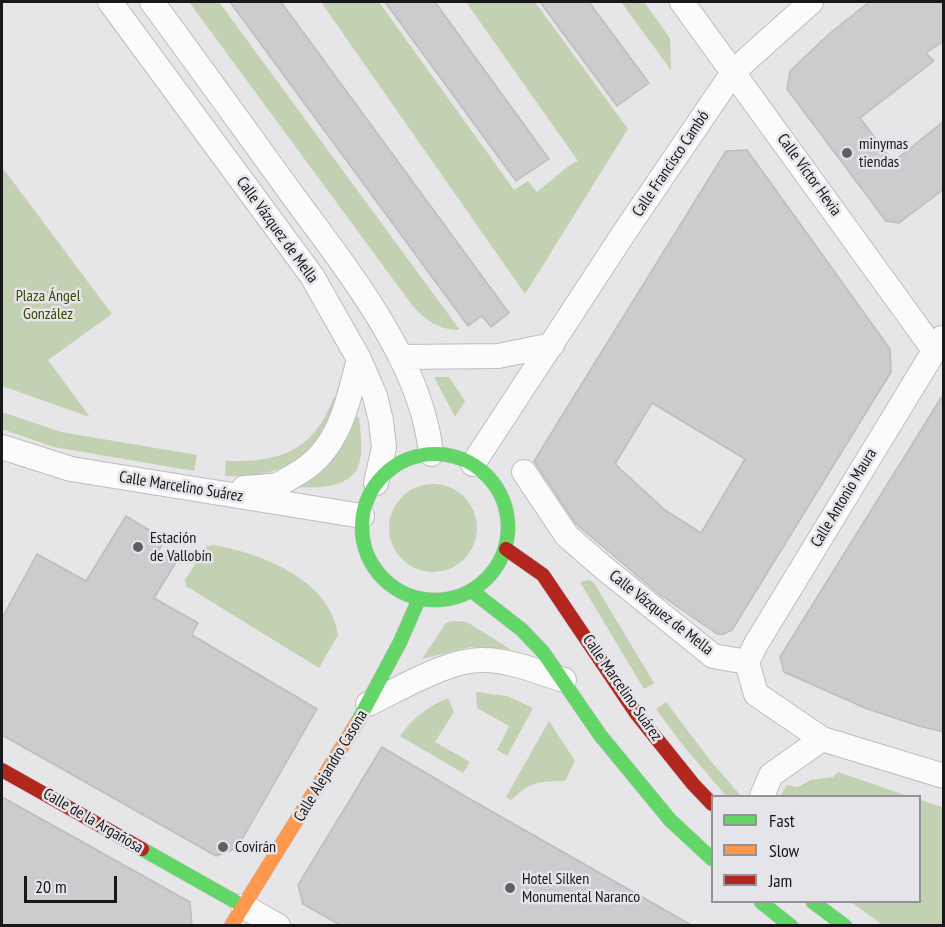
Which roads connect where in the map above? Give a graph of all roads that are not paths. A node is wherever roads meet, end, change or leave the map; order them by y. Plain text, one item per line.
1 (110, 2) edge
2 (152, 2) edge
3 (682, 2) edge
4 (811, 2) edge
5 (734, 71) junction
6 (939, 342) edge
7 (552, 345) junction
8 (402, 357) junction
9 (359, 359) junction
10 (2, 447) edge
11 (431, 454) junction
12 (473, 464) junction
13 (524, 472) dead end
14 (376, 483) junction
15 (206, 491) junction
16 (362, 516) junction
17 (506, 549) junction
18 (471, 591) junction
19 (419, 599) junction
20 (747, 662) junction
21 (564, 680) junction
22 (368, 704) junction
23 (822, 739) junction
24 (2, 770) edge
25 (944, 776) edge
26 (762, 795) edge
27 (711, 803) edge
28 (711, 858) edge
29 (762, 903) edge
30 (814, 903) edge
31 (237, 916) edge
32 (278, 926) edge
33 (791, 926) edge
34 (845, 926) edge

1 - 9 street, Calle Vázquez de Mella
2 - 8 street, Calle Vázquez de Mella
3 - 5 street, Calle Víctor Hevia
4 - 5 street, Calle Francisco Cambó
5 - 6 street, Calle Víctor Hevia
5 - 7 street, Calle Francisco Cambó
6 - 20 street, Calle Antonio Maura
7 - 8 street
7 - 12 street, Calle Francisco Cambó
8 - 11 street, Calle Vázquez de Mella
9 - 14 street, Calle Vázquez de Mella
9 - 15 street
10 - 15 street, Calle Marcelino Suárez
11 - 12 main road
11 - 14 main road
12 - 17 main road
13 - 20 street, Calle Vázquez de Mella
14 - 16 main road
15 - 16 street, Calle Marcelino Suárez
16 - 19 main road
17 - 18 main road
17 - 27 main road, Calle Marcelino Suárez
18 - 19 main road
18 - 21 main road
19 - 22 main road, Calle Alejandro Casona
20 - 23 street
21 - 22 street
21 - 28 main road
22 - 31 main road, Calle Alejandro Casona
23 - 25 street
23 - 26 street
24 - 31 main road, Calle de la Argañosa
29 - 33 main road
30 - 34 main road
31 - 32 street, Calle de la Argañosa

